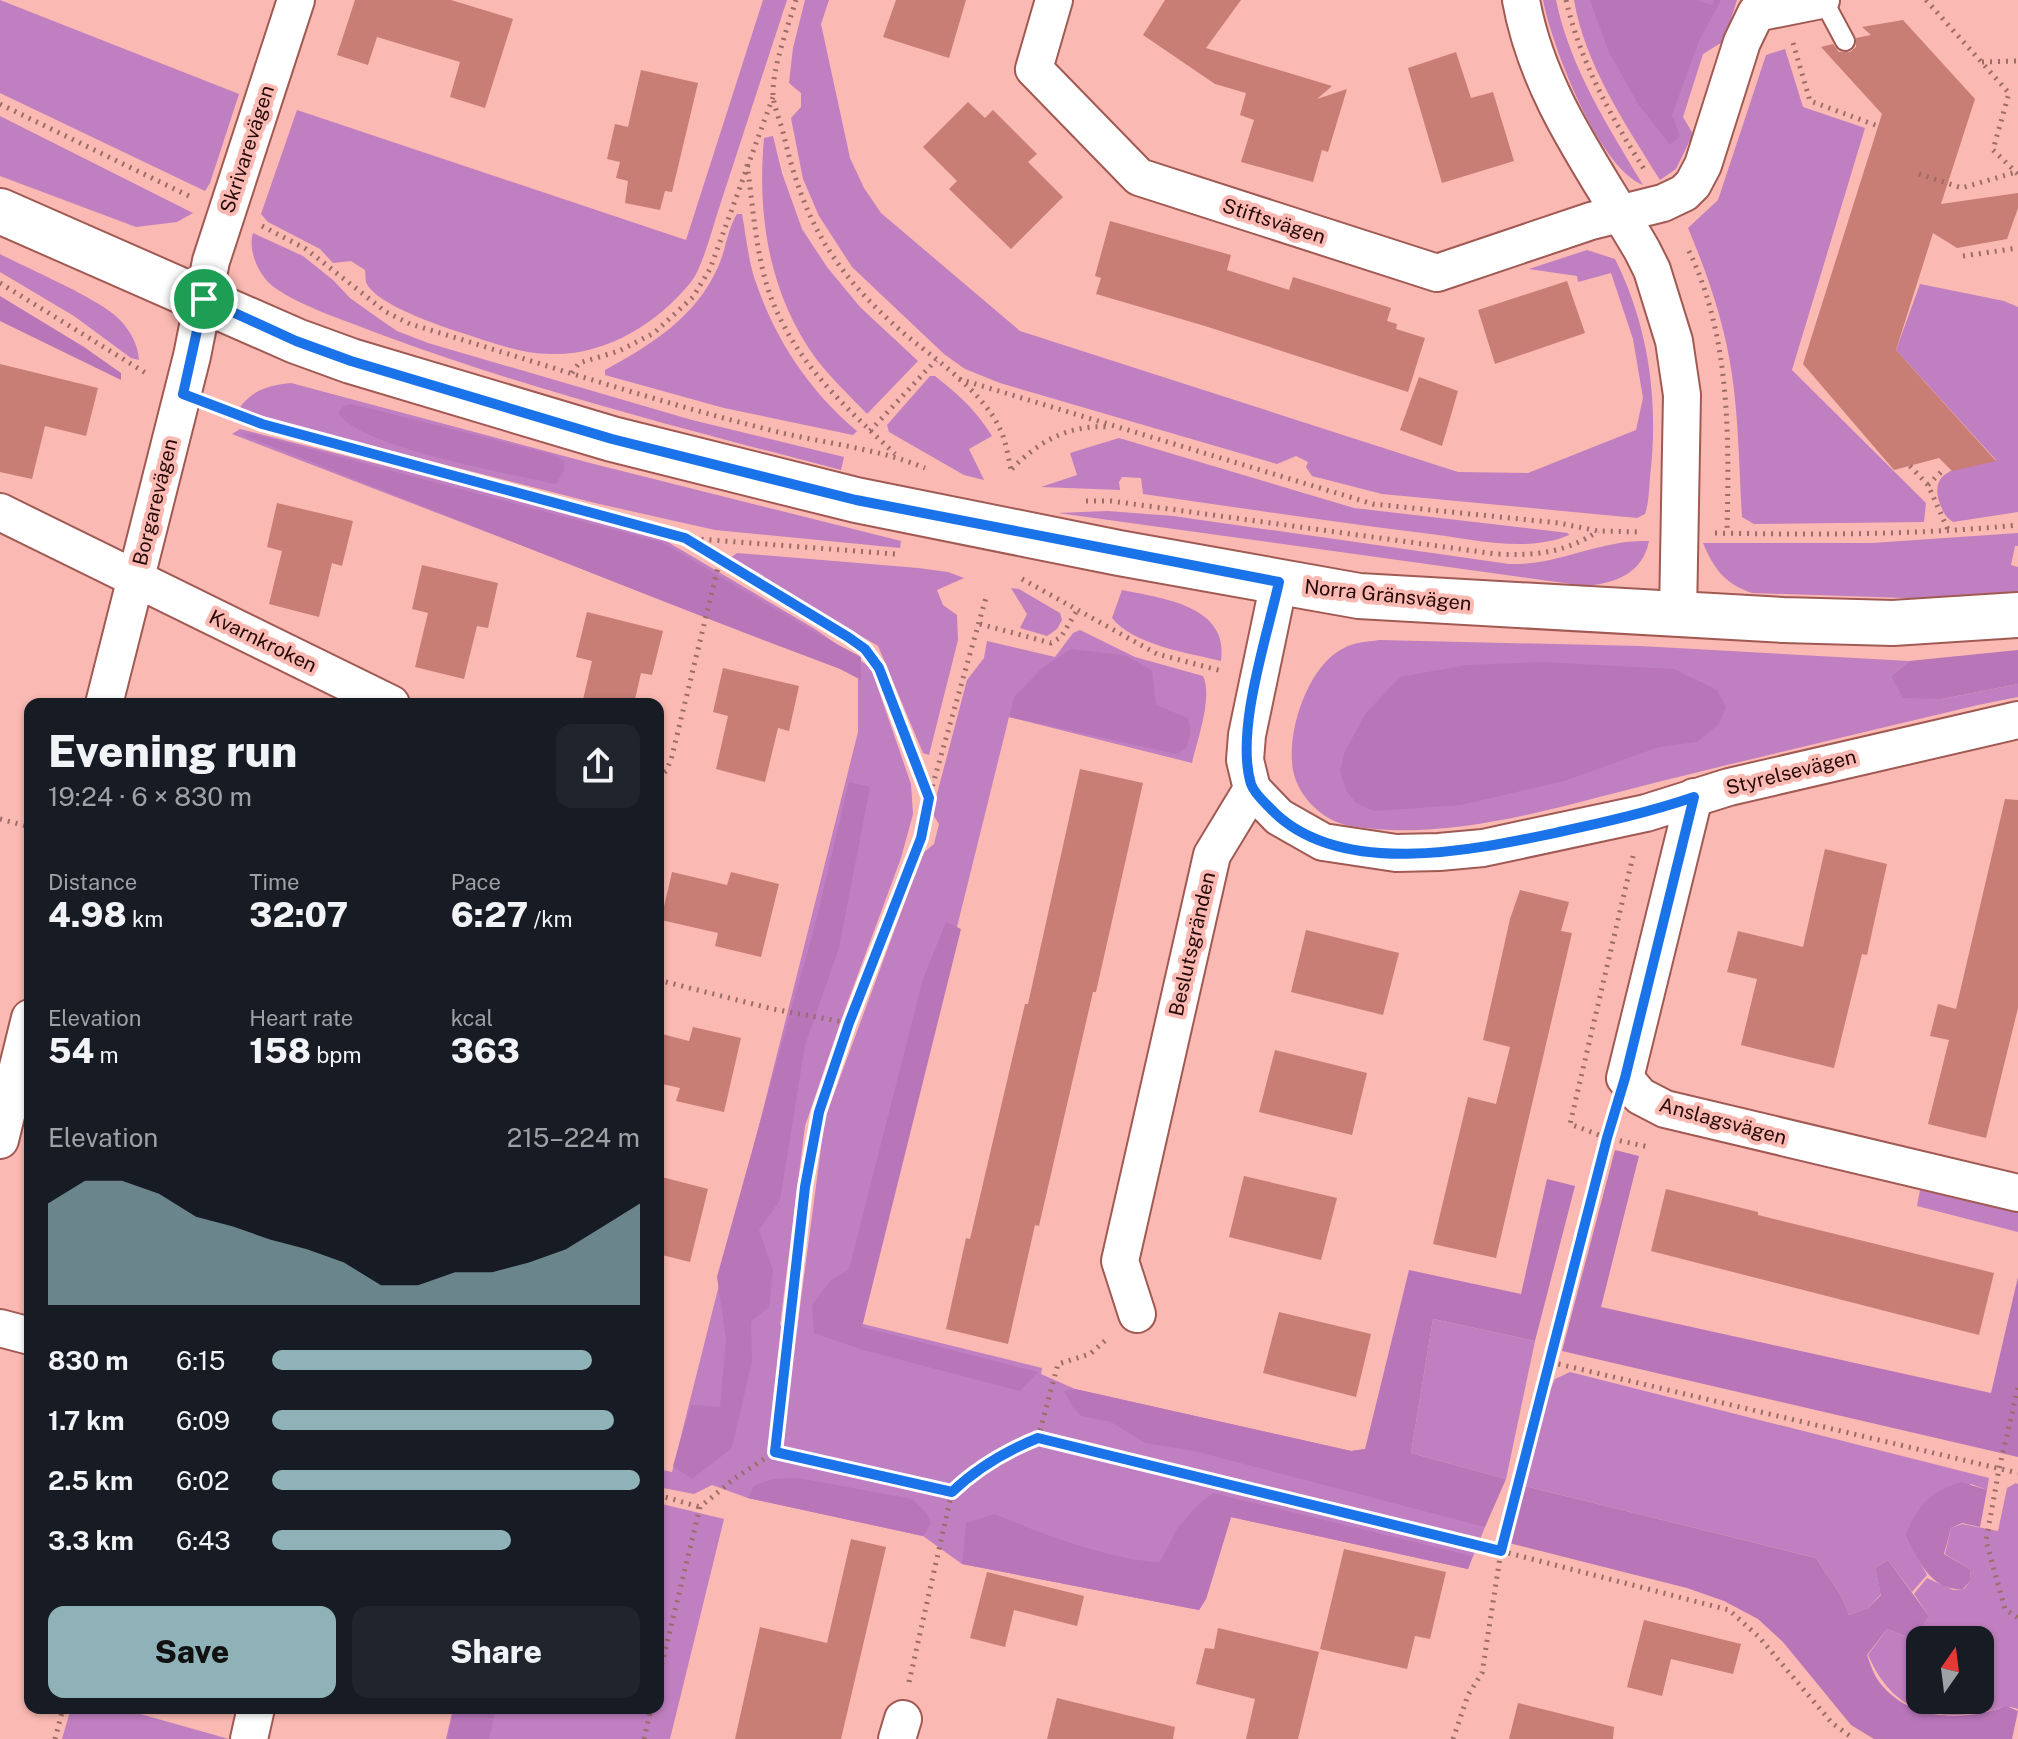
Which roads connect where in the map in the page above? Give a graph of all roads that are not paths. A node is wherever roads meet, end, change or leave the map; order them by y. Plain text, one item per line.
1 (296, 0) edge
2 (1054, 0) edge
3 (1521, 0) edge
4 (1822, 0) edge
5 (1765, 7) edge
6 (1845, 41) dead end
7 (0, 211) edge
8 (1621, 214) junction
9 (204, 299) junction
10 (0, 512) edge
11 (135, 578) junction
12 (1279, 582) junction
13 (1678, 615) junction
14 (2018, 615) edge
15 (105, 698) edge
16 (379, 698) edge
17 (2018, 720) edge
18 (1252, 789) junction
19 (1694, 797) junction
20 (24, 1042) edge
21 (0, 1140) edge
22 (2018, 1193) edge
23 (1137, 1314) road end
24 (0, 1328) edge
25 (24, 1334) edge
26 (255, 1714) edge
27 (249, 1739) edge

1 - 9 street, Skrivarevägen
2 - 8 street, Stiftsvägen
3 - 8 street
4 - 5 street
4 - 6 lane
5 - 8 street, Stiftsvägen
7 - 9 street, Norra Gränsvägen
8 - 13 street
9 - 11 street, Borgarevägen
9 - 12 street, Norra Gränsvägen
10 - 11 street, Kvarnkroken
11 - 15 street, Borgarevägen
11 - 16 street, Kvarnkroken
12 - 13 street, Norra Gränsvägen
12 - 18 street
13 - 14 street, Norra Gränsvägen
17 - 19 street, Styrelsevägen
18 - 19 street, Styrelsevägen
18 - 23 street, Beslutsgränden
19 - 22 street, Anslagsvägen
20 - 21 street
24 - 25 street
26 - 27 street

